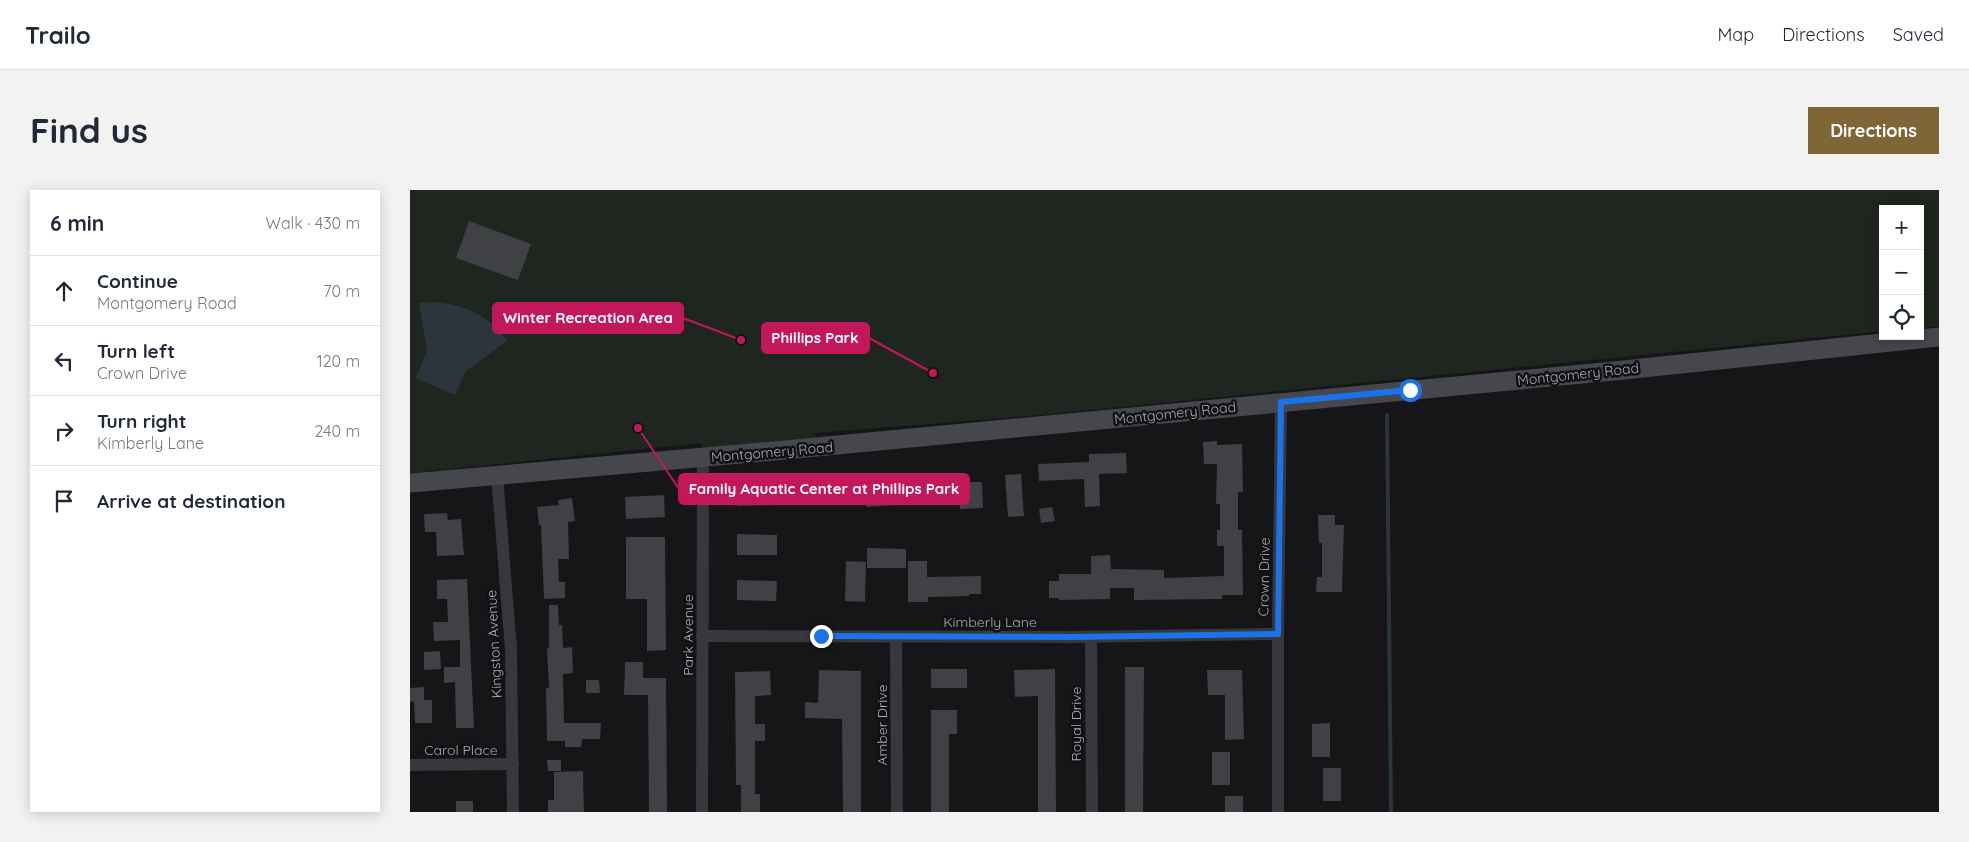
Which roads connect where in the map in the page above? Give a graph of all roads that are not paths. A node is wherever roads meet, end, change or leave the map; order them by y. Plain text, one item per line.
1 (1939, 337) edge
2 (1281, 402) junction
3 (703, 458) junction
4 (497, 474) junction
5 (410, 483) edge
6 (1278, 634) junction
7 (702, 636) junction
8 (896, 637) junction
9 (1091, 637) junction
10 (513, 764) junction
11 (410, 765) edge
12 (513, 812) edge
13 (702, 812) edge
14 (898, 812) edge
15 (1092, 812) edge
16 (1278, 812) edge

1 - 2 street, Montgomery Road
2 - 3 street, Montgomery Road
2 - 6 street, Crown Drive
3 - 4 street, Montgomery Road
3 - 7 street, Park Avenue
4 - 5 street, Montgomery Road
4 - 10 street, Kingston Avenue
6 - 9 street, Kimberly Lane
6 - 16 street, Crown Drive
7 - 8 street, Kimberly Lane
7 - 13 street, Park Avenue
8 - 9 street, Kimberly Lane
8 - 14 street, Amber Drive
9 - 15 street, Royal Drive
10 - 11 street, Carol Place
10 - 12 street, Kingston Avenue

